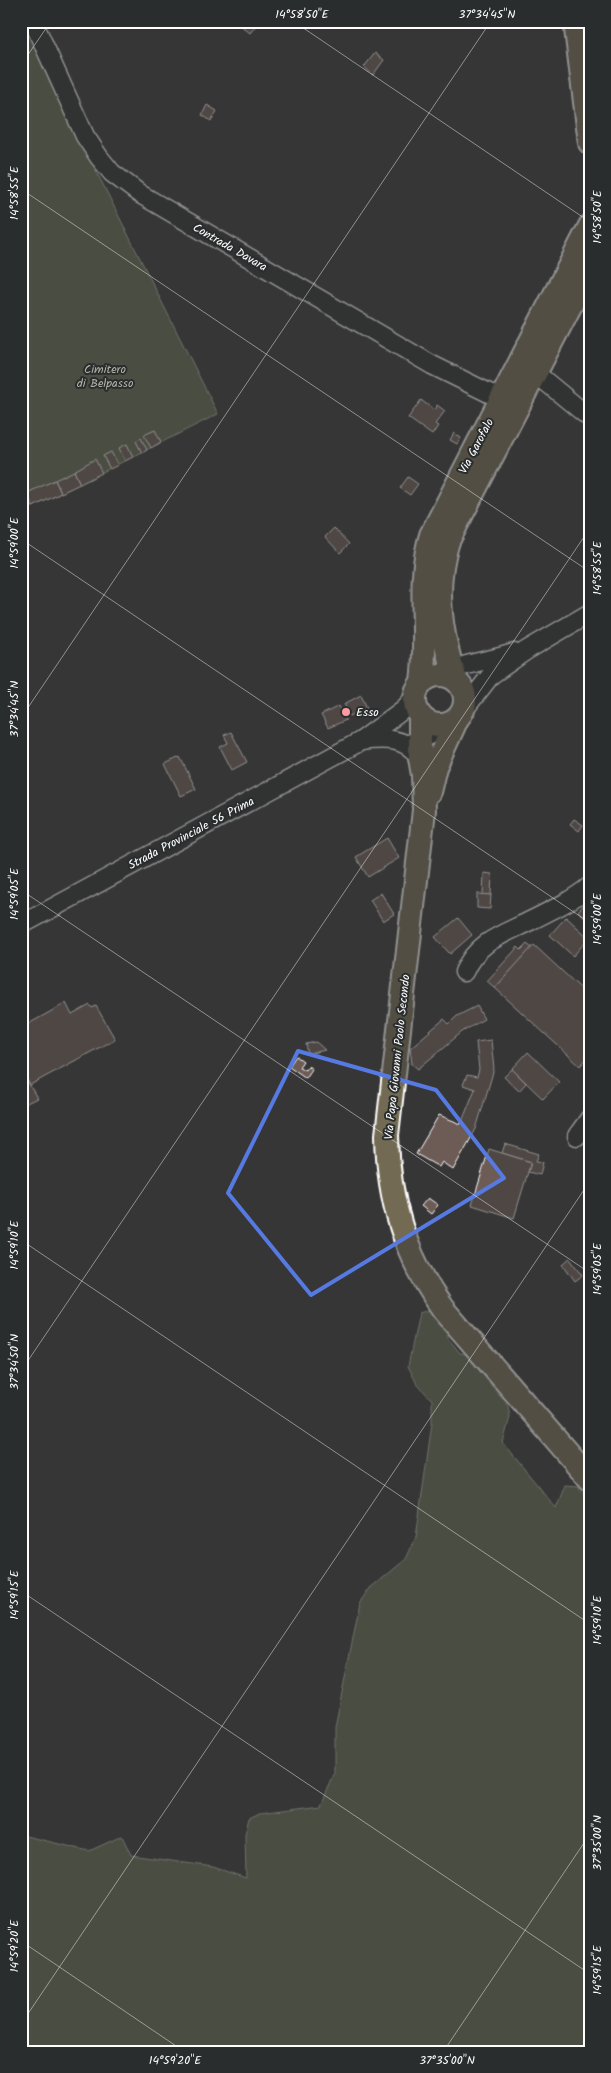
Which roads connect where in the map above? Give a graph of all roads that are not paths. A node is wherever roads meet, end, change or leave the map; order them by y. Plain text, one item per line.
1 (32, 21) edge
2 (575, 21) edge
3 (587, 101) edge
4 (590, 143) edge
5 (590, 226) edge
6 (590, 268) edge
7 (534, 372) junction
8 (500, 399) junction
9 (590, 418) edge
10 (590, 613) edge
11 (444, 639) junction
12 (527, 650) junction
13 (483, 663) junction
14 (435, 686) junction
15 (456, 718) junction
16 (361, 741) junction
17 (415, 747) junction
18 (424, 810) junction
19 (590, 886) edge
20 (21, 925) edge
21 (464, 972) dead end
22 (590, 1118) edge
23 (577, 1136) dead end
24 (590, 1479) edge

1 - 8 street, Contrada Davara
2 - 3 main road
3 - 4 main road
5 - 8 main road, Via Garofalo
6 - 7 main road, Via Garofalo
7 - 9 street
7 - 11 main road, Via Garofalo
8 - 14 main road, Via Garofalo
10 - 12 street
11 - 13 street
11 - 14 main road, Via Garofalo
12 - 13 street
12 - 15 street
13 - 14 street
14 - 15 main road
14 - 15 main road
14 - 16 street, Strada Provinciale 56 Prima
14 - 17 main road
15 - 17 street
15 - 18 main road
16 - 17 street
16 - 20 street, Strada Provinciale 56 Prima
17 - 18 main road
18 - 24 main road, Via Papa Giovanni Paolo Secondo
19 - 21 street
22 - 23 street

